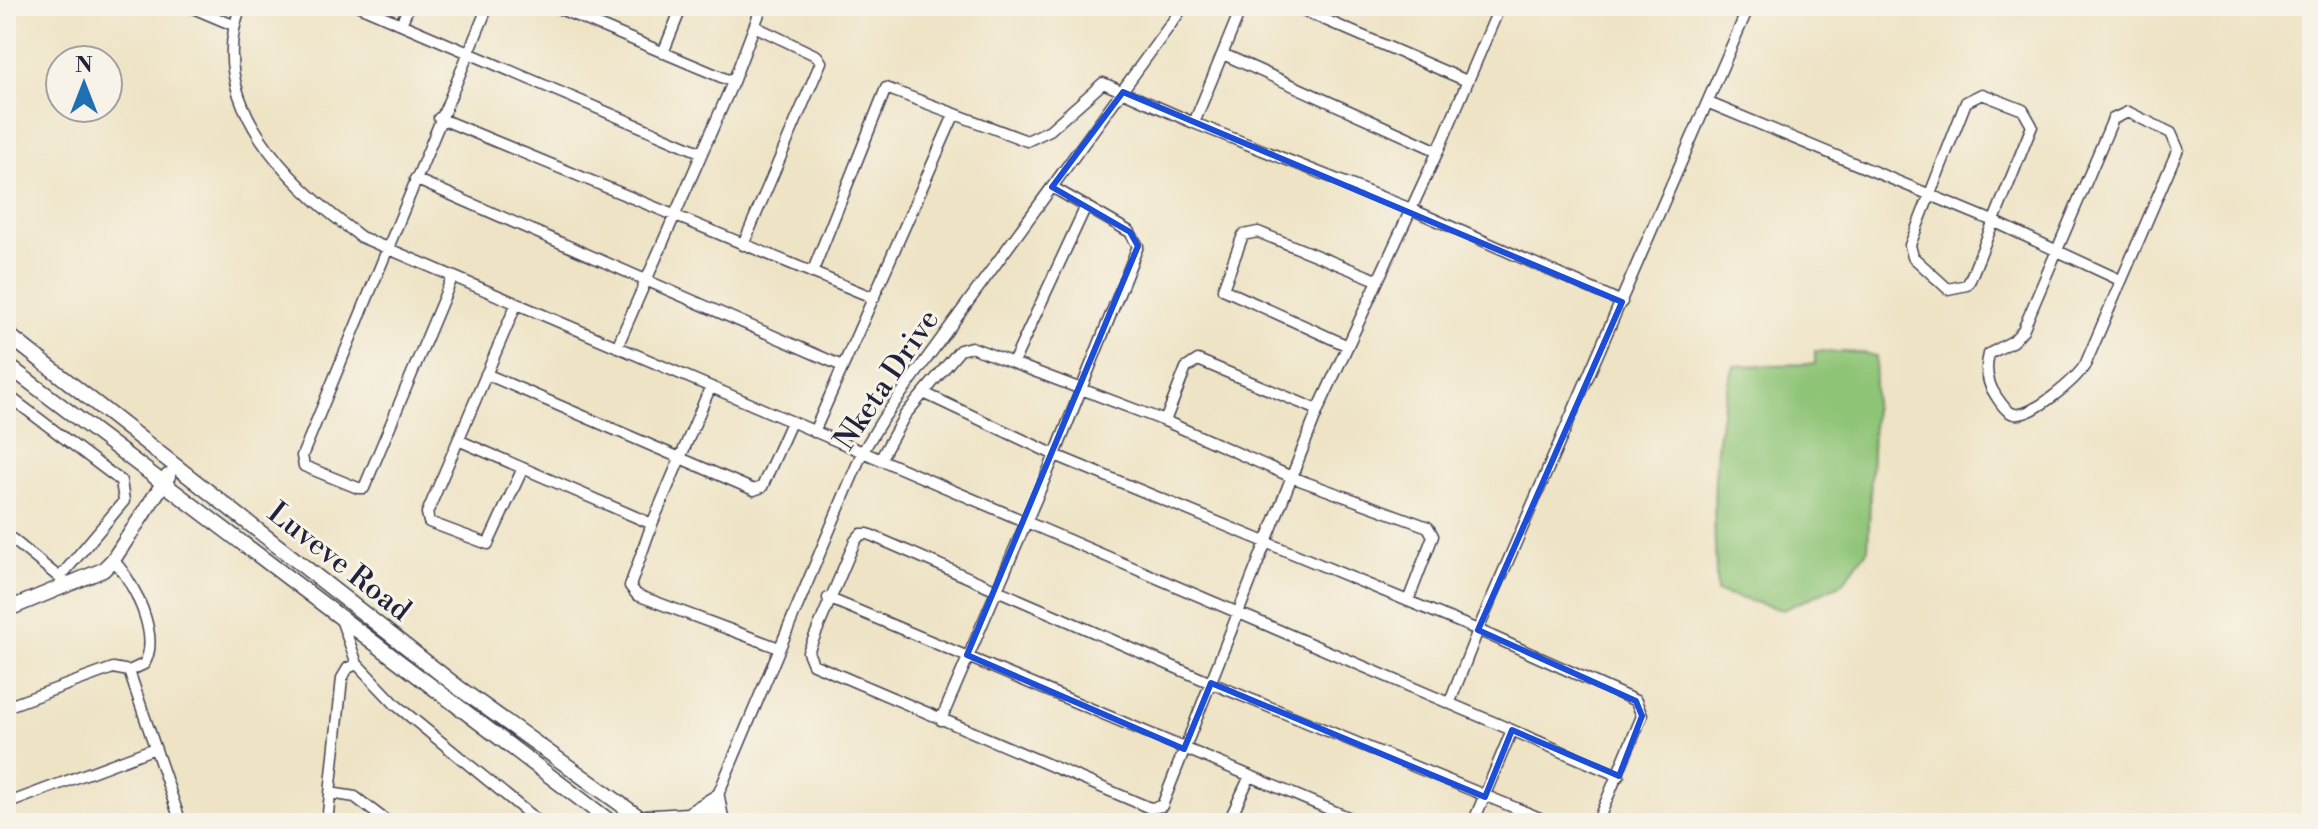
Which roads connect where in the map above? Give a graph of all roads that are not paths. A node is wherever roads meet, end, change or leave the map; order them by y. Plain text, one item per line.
1 (188, 6) edge
2 (241, 6) edge
3 (359, 6) edge
4 (409, 6) edge
5 (488, 6) edge
6 (553, 6) edge
7 (682, 6) edge
8 (762, 6) edge
9 (1184, 6) edge
10 (1242, 6) edge
11 (1293, 6) edge
12 (1479, 6) edge
13 (1749, 6) edge
14 (1498, 10) edge
15 (401, 24) junction
16 (233, 25) junction
17 (756, 27) junction
18 (467, 52) junction
19 (663, 53) junction
20 (1223, 54) junction
21 (1467, 81) junction
22 (733, 82) junction
23 (1123, 92) junction
24 (1709, 103) junction
25 (954, 115) junction
26 (439, 118) junction
27 (1194, 123) junction
28 (1438, 151) junction
29 (702, 153) junction
30 (415, 179) junction
31 (1052, 187) junction
32 (1928, 195) junction
33 (1086, 206) junction
34 (1411, 209) junction
35 (675, 217) junction
36 (1993, 221) junction
37 (743, 245) junction
38 (386, 250) junction
39 (2054, 251) junction
40 (812, 273) junction
41 (452, 278) junction
42 (648, 280) junction
43 (1377, 280) junction
44 (2120, 280) junction
45 (874, 298) junction
46 (1622, 302) junction
47 (516, 305) junction
48 (6, 333) edge
49 (1348, 346) junction
50 (617, 347) junction
51 (1014, 361) junction
52 (6, 364) edge
53 (842, 366) junction
54 (486, 374) junction
55 (710, 388) junction
56 (1082, 389) junction
57 (6, 394) edge
58 (926, 394) junction
59 (1318, 410) junction
60 (1165, 421) junction
61 (791, 422) junction
62 (814, 432) junction
63 (458, 440) junction
64 (862, 453) junction
65 (1055, 455) junction
66 (680, 459) junction
67 (880, 460) junction
68 (174, 466) junction
69 (523, 468) junction
70 (1294, 478) junction
71 (163, 482) junction
72 (1024, 522) junction
73 (652, 524) junction
74 (6, 534) edge
75 (1268, 545) junction
76 (113, 560) junction
77 (62, 583) junction
78 (995, 589) junction
79 (828, 598) junction
80 (1408, 601) junction
81 (6, 610) edge
82 (1241, 613) junction
83 (341, 619) junction
84 (1478, 630) junction
85 (779, 648) junction
86 (967, 655) junction
87 (357, 664) junction
88 (129, 671) junction
89 (1211, 683) junction
90 (1450, 702) junction
91 (6, 707) edge
92 (941, 720) junction
93 (1512, 730) junction
94 (155, 748) junction
95 (1184, 749) junction
96 (1250, 776) junction
97 (1619, 776) junction
98 (330, 793) junction
99 (717, 797) junction
100 (1485, 797) junction
101 (6, 804) edge
102 (642, 820) edge
103 (181, 823) edge
104 (327, 823) edge
105 (389, 823) edge
106 (540, 823) edge
107 (612, 823) edge
108 (703, 823) edge
109 (722, 823) edge
110 (1228, 823) edge
111 (1362, 823) edge
112 (1473, 823) edge
113 (1552, 823) edge
114 (1597, 823) edge

1 - 16 street
2 - 16 street
3 - 15 street
4 - 15 street
5 - 18 street
6 - 19 street
7 - 19 street
8 - 17 street
9 - 23 street, Nketa Drive
10 - 20 street
11 - 21 street
12 - 14 street
13 - 24 street
14 - 21 street
15 - 18 street
16 - 38 street
17 - 22 street
17 - 37 street
18 - 26 street
18 - 29 street
19 - 22 street
20 - 27 street
20 - 28 street
21 - 28 street
22 - 29 street
23 - 25 street
23 - 27 street
23 - 31 street, Nketa Drive
24 - 32 street
24 - 46 street
25 - 40 street
25 - 45 street
26 - 30 street
26 - 35 street
27 - 34 street
28 - 34 street
29 - 35 street
30 - 38 street
30 - 42 street
31 - 33 street
31 - 64 street, Nketa Drive
32 - 36 street
32 - 36 street
32 - 36 street
33 - 51 street
33 - 56 street
34 - 43 street
34 - 46 street
35 - 37 street
35 - 42 street
36 - 39 street
37 - 40 street
38 - 41 street
38 - 41 street
39 - 44 street
39 - 44 street
39 - 44 street
40 - 45 street
41 - 47 street
42 - 50 street
42 - 53 street
43 - 49 street
43 - 49 street
45 - 53 street
46 - 84 street
47 - 50 street
47 - 54 street
48 - 68 street, Luveve Road
49 - 59 street
50 - 55 street
51 - 56 street
51 - 58 street
52 - 71 street, Luveve Road
53 - 62 street
54 - 63 street
54 - 66 street
55 - 61 street
55 - 66 street
56 - 60 street
56 - 65 street
57 - 77 street
58 - 65 street
58 - 67 street
59 - 60 street
59 - 70 street
60 - 70 street
61 - 62 street
61 - 66 street
62 - 64 street
63 - 69 street
63 - 69 street
64 - 67 street
64 - 85 street, Nketa Drive
65 - 72 street
65 - 75 street
66 - 73 street
67 - 72 street
68 - 71 street
68 - 102 street, Luveve Road
69 - 73 street
70 - 75 street
70 - 80 street
71 - 76 street
71 - 83 street, Luveve Road
72 - 78 street
72 - 82 street
73 - 85 street
74 - 77 street
75 - 80 street
75 - 82 street
76 - 77 street
76 - 88 street
77 - 81 street
78 - 79 street
78 - 86 street
78 - 89 street
79 - 86 street
79 - 92 street
80 - 84 street
82 - 89 street
82 - 90 street
83 - 87 street
83 - 107 street, Luveve Road
84 - 90 street
84 - 97 street
85 - 99 street, Nketa Drive
86 - 92 street
86 - 95 street
87 - 98 street
87 - 106 street
88 - 91 street
88 - 94 street
89 - 95 street
89 - 100 street
90 - 93 street
92 - 95 street
93 - 97 street
93 - 100 street
94 - 101 street
94 - 103 street
95 - 96 street
96 - 110 street
96 - 111 street
97 - 114 street
98 - 104 street
98 - 105 street
99 - 102 street
99 - 108 street, Nketa Drive
99 - 109 street
100 - 112 street
100 - 113 street

